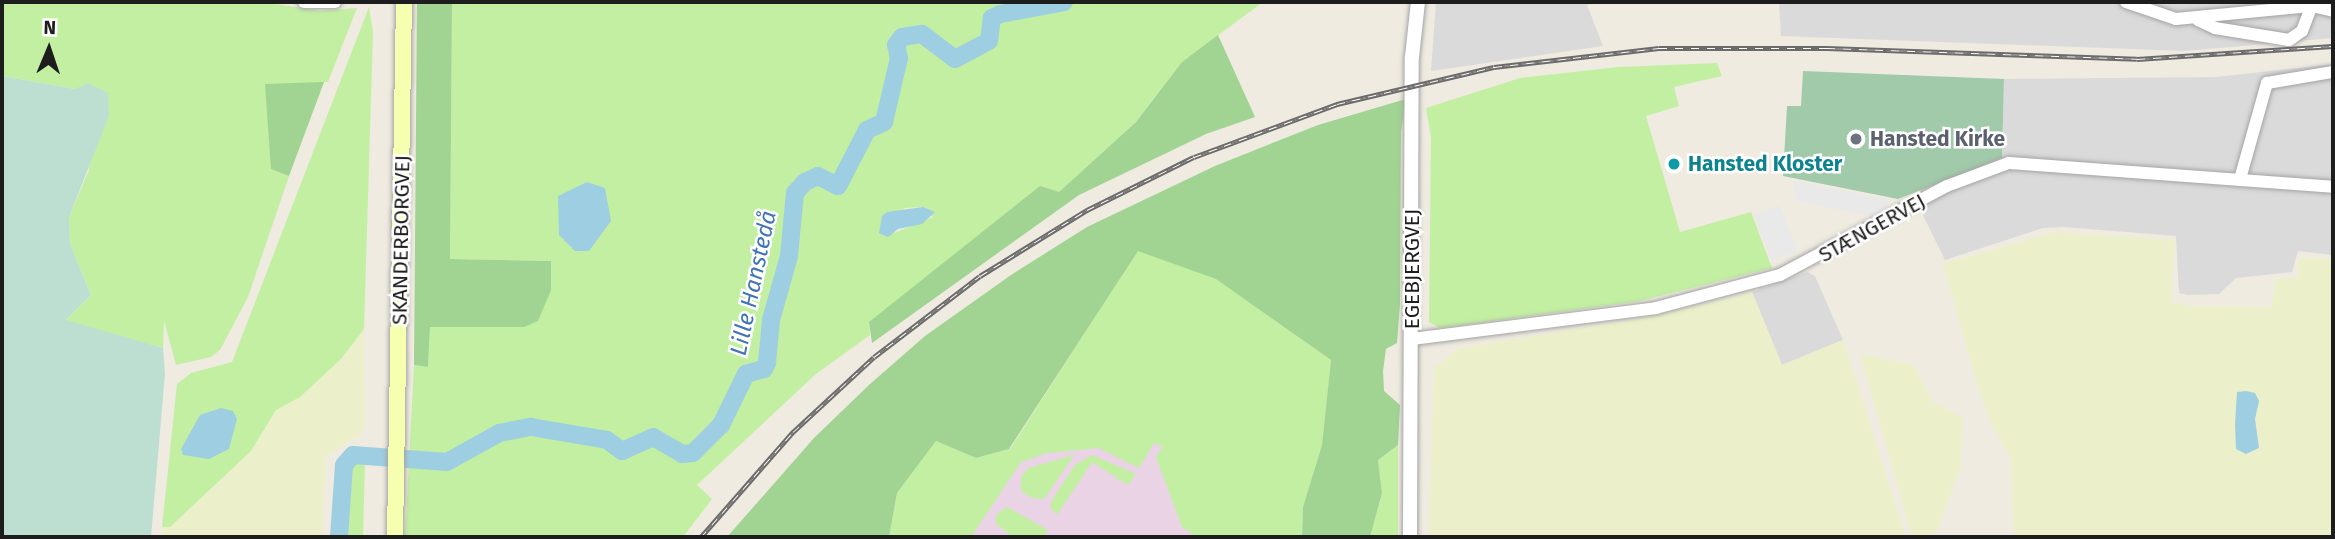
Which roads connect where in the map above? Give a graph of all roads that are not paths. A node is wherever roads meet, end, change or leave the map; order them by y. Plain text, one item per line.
1 (304, 2) edge
2 (335, 2) edge
3 (404, 2) edge
4 (1418, 2) edge
5 (2126, 2) edge
6 (2312, 4) edge
7 (2333, 11) edge
8 (2199, 20) junction
9 (2333, 72) edge
10 (2240, 179) junction
11 (2333, 187) edge
12 (1412, 339) junction
13 (395, 474) junction
14 (387, 537) edge
15 (394, 537) edge
16 (1410, 537) edge

1 - 2 street
3 - 13 main road, SKANDERBORGVEJ
4 - 12 street, EGEBJERGVEJ
5 - 8 street
6 - 7 street
6 - 8 street
6 - 8 street
9 - 10 street
10 - 11 street, STÆNGERVEJ
10 - 12 street, STÆNGERVEJ
12 - 16 street, EGEBJERGVEJ
13 - 14 main road, SKANDERBORGVEJ
13 - 15 main road, SKANDERBORGVEJ

